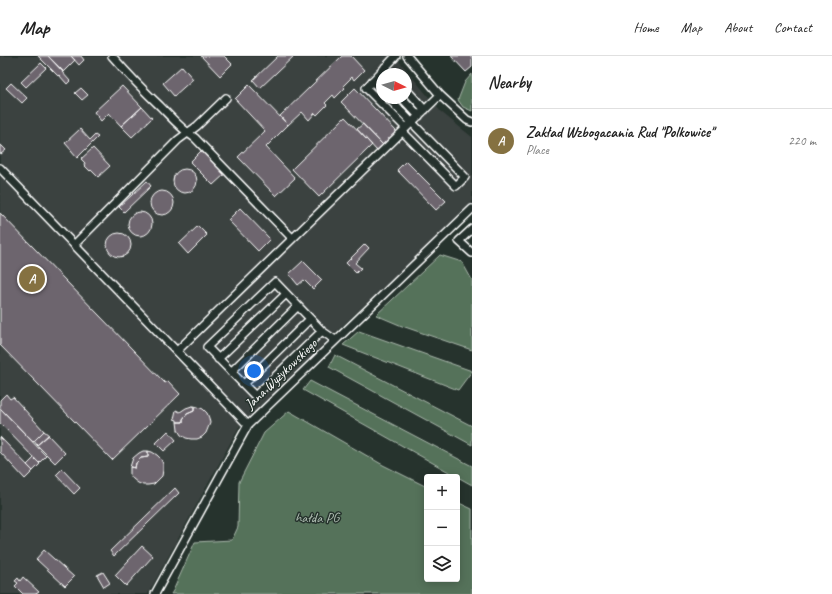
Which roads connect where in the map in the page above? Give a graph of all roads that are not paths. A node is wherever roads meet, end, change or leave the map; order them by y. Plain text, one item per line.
1 (112, 56) edge
2 (396, 56) edge
3 (407, 56) edge
4 (385, 67) edge
5 (376, 78) edge
6 (372, 81) junction
7 (376, 85) edge
8 (440, 95) junction
9 (412, 96) edge
10 (226, 98) dead end
11 (394, 104) edge
12 (408, 104) edge
13 (425, 110) junction
14 (419, 116) junction
15 (412, 122) junction
16 (472, 122) edge
17 (405, 130) junction
18 (187, 132) junction
19 (0, 168) edge
20 (472, 209) edge
21 (472, 229) edge
22 (292, 238) junction
23 (74, 245) junction
24 (471, 251) edge
25 (286, 294) junction
26 (298, 306) junction
27 (310, 319) junction
28 (322, 331) junction
29 (335, 340) junction
30 (177, 351) junction
31 (218, 359) junction
32 (231, 372) junction
33 (244, 384) junction
34 (248, 425) junction
35 (155, 594) edge

1 - 18 street
2 - 4 street
3 - 8 street
5 - 6 street
6 - 7 street
6 - 17 street
8 - 13 street
8 - 16 street
9 - 13 street
10 - 18 street
11 - 15 street
12 - 14 street
13 - 14 street
14 - 15 street
15 - 17 street
15 - 17 street
17 - 22 street
18 - 22 street
18 - 23 street
19 - 23 street
20 - 29 street, Jana Wyżykowskiego
21 - 24 street
22 - 30 street
23 - 30 street
25 - 26 street
25 - 31 street
25 - 31 street
26 - 27 street
26 - 32 street
27 - 28 street
27 - 33 street
28 - 29 street
28 - 33 street
29 - 34 street, Jana Wyżykowskiego
30 - 34 street
31 - 32 street
32 - 33 street
34 - 35 street, Jana Wyżykowskiego

